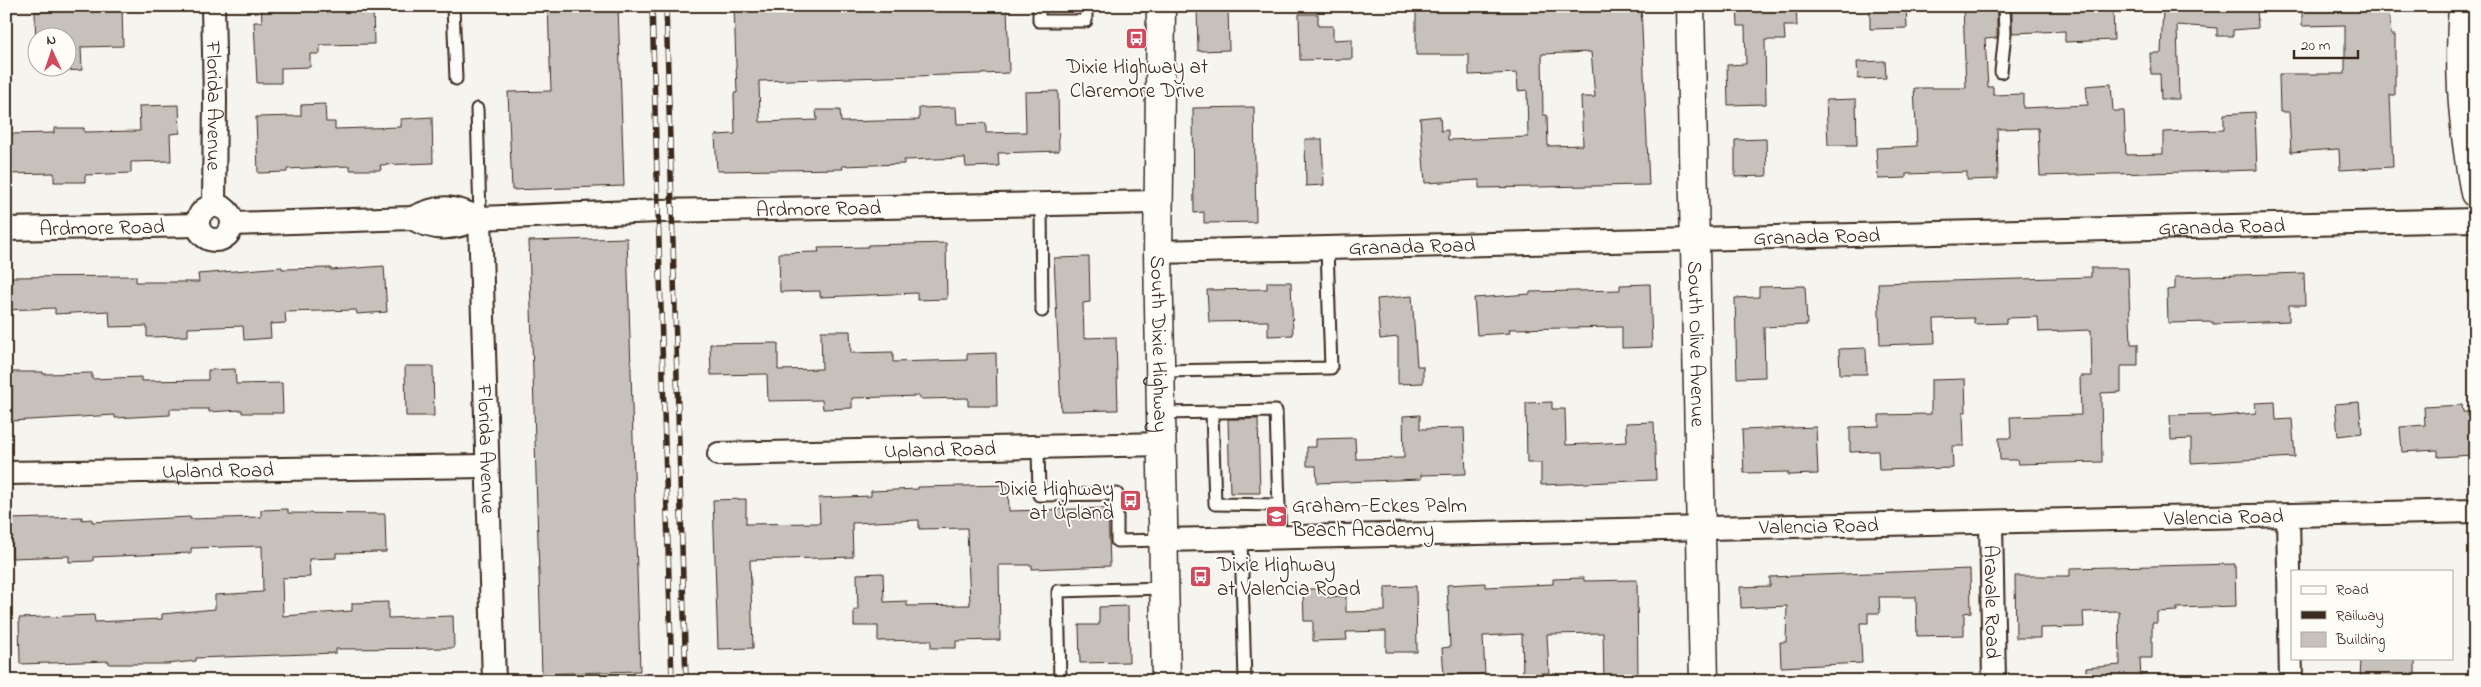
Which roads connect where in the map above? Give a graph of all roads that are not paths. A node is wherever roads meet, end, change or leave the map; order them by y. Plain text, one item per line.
1 (212, 6) edge
2 (453, 6) edge
3 (1039, 6) edge
4 (1086, 6) edge
5 (1161, 6) edge
6 (1690, 6) edge
7 (2004, 6) edge
8 (2463, 6) edge
9 (2001, 72) dead end
10 (456, 78) dead end
11 (477, 108) dead end
12 (2475, 193) edge
13 (1158, 202) junction
14 (1040, 205) junction
15 (214, 206) junction
16 (480, 218) junction
17 (2475, 220) edge
18 (232, 224) junction
19 (198, 225) junction
20 (6, 229) edge
21 (1694, 239) junction
22 (1327, 248) junction
23 (1158, 252) junction
24 (1042, 311) dead end
25 (1161, 371) junction
26 (1212, 412) junction
27 (1162, 413) junction
28 (1162, 444) junction
29 (1038, 447) junction
30 (719, 454) dead end
31 (486, 458) junction
32 (6, 473) edge
33 (1278, 505) junction
34 (2475, 511) edge
35 (2288, 516) junction
36 (1991, 523) junction
37 (1700, 530) junction
38 (1241, 539) junction
39 (1280, 539) junction
40 (1163, 540) junction
41 (1164, 588) junction
42 (494, 681) edge
43 (1060, 681) edge
44 (1166, 681) edge
45 (1245, 681) edge
46 (1704, 681) edge
47 (1994, 681) edge
48 (2291, 681) edge

1 - 15 street, Florida Avenue
2 - 10 lane
3 - 4 lane
5 - 13 street, South Dixie Highway
6 - 21 street, South Olive Avenue
7 - 9 lane
8 - 12 street
11 - 16 lane
13 - 14 street, Ardmore Road
13 - 23 street, South Dixie Highway
14 - 16 street, Ardmore Road
14 - 24 lane
15 - 18 street
15 - 19 street
16 - 18 street, Ardmore Road
16 - 31 street, Florida Avenue
17 - 21 street, Granada Road
18 - 19 street
19 - 20 street, Ardmore Road
21 - 22 street, Granada Road
21 - 37 street, South Olive Avenue
22 - 23 street, Granada Road
22 - 25 lane
23 - 25 street, South Dixie Highway
25 - 27 street, South Dixie Highway
26 - 27 lane
26 - 33 lane
26 - 33 lane
27 - 28 street, South Dixie Highway
28 - 29 street, Upland Road
28 - 40 street, South Dixie Highway
29 - 30 street, Upland Road
29 - 40 lane
31 - 32 street, Upland Road
31 - 42 street, Florida Avenue
33 - 39 lane
34 - 35 street, Valencia Road
35 - 36 street, Valencia Road
35 - 48 street
36 - 37 street, Valencia Road
36 - 47 street, Aravale Road
37 - 39 street, Valencia Road
37 - 46 street, South Olive Avenue
38 - 39 street, Valencia Road
38 - 40 street, Valencia Road
38 - 45 lane
40 - 41 street, South Dixie Highway
41 - 43 lane
41 - 44 street, South Dixie Highway

